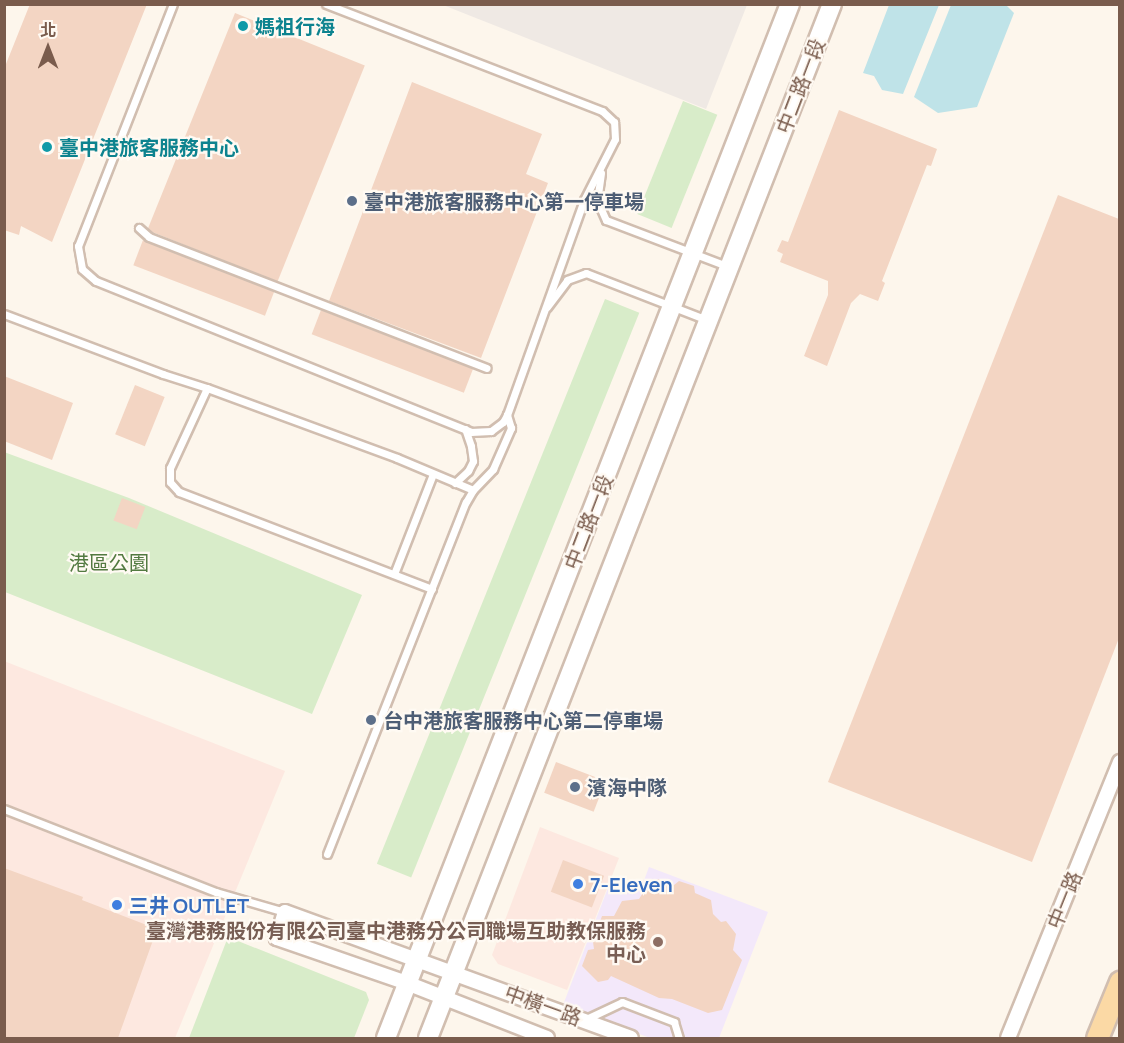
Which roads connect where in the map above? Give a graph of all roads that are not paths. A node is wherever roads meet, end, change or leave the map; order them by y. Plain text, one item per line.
1 (173, 4) edge
2 (326, 4) edge
3 (790, 4) edge
4 (832, 4) edge
5 (602, 168) junction
6 (139, 228) dead end
7 (693, 252) junction
8 (729, 267) junction
9 (672, 306) junction
10 (4, 314) edge
11 (541, 316) junction
12 (708, 320) junction
13 (487, 368) dead end
14 (207, 388) junction
15 (507, 415) junction
16 (465, 429) junction
17 (433, 474) junction
18 (455, 483) junction
19 (473, 490) junction
20 (394, 574) junction
21 (432, 589) junction
22 (1119, 762) edge
23 (4, 809) edge
24 (327, 854) dead end
25 (285, 912) junction
26 (417, 959) junction
27 (454, 974) junction
28 (1119, 982) edge
29 (407, 983) junction
30 (444, 998) junction
31 (583, 1020) junction
32 (386, 1038) edge
33 (428, 1038) edge
34 (547, 1038) edge
35 (631, 1038) edge
36 (679, 1038) edge
37 (1008, 1038) edge
38 (1097, 1038) edge

1 - 16 lane
2 - 5 lane
3 - 7 street, 中二路一段
4 - 8 street, 中二路一段
5 - 7 lane
5 - 11 lane
6 - 13 lane
7 - 8 lane
7 - 9 street, 中二路一段
8 - 12 street, 中二路一段
9 - 11 lane
9 - 12 lane
9 - 26 street, 中二路一段
10 - 14 lane
11 - 15 lane
12 - 27 street, 中二路一段
14 - 17 lane
14 - 20 lane
15 - 16 lane
15 - 19 lane
16 - 18 lane
17 - 18 lane
17 - 20 lane
18 - 19 lane
19 - 21 lane
20 - 21 lane
21 - 24 lane
22 - 37 street, 中一路
23 - 25 lane
25 - 26 street, 中橫一路
25 - 29 street, 中橫一路
26 - 27 street, 中橫一路
26 - 29 street, 中二路一段
27 - 30 street, 中二路一段
27 - 31 street, 中橫一路
28 - 38 main road
29 - 30 street, 中橫一路
29 - 32 street, 中二路一段
30 - 33 street, 中二路一段
30 - 34 street, 中橫一路
31 - 35 street, 中橫一路
31 - 36 lane

